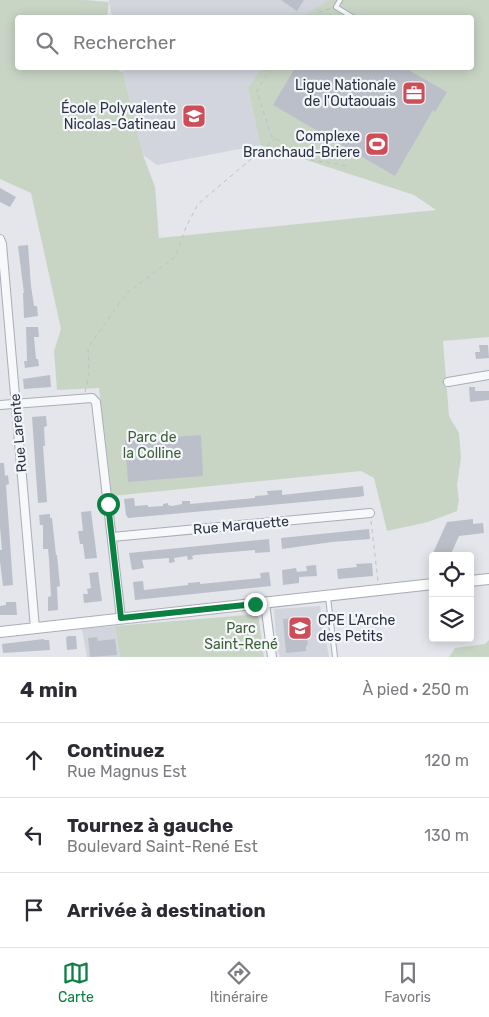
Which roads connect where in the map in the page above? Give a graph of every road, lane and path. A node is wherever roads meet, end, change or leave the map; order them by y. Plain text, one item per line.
1 (340, 0) edge
2 (336, 7) junction
3 (315, 15) edge
4 (349, 15) edge
5 (270, 70) edge
6 (276, 138) junction
7 (348, 166) dead end
8 (0, 239) edge
9 (489, 376) edge
10 (448, 382) dead end
11 (85, 399) junction
12 (15, 404) junction
13 (0, 405) edge
14 (370, 513) joint
15 (112, 538) junction
16 (489, 579) edge
17 (474, 580) edge
18 (429, 585) edge
19 (379, 591) junction
20 (328, 595) junction
21 (266, 602) junction
22 (121, 618) junction
23 (35, 628) junction
24 (0, 632) edge
25 (272, 657) edge
26 (335, 657) edge

1 - 2 lane
2 - 3 path
2 - 4 lane
5 - 6 path
6 - 7 path
6 - 11 path
8 - 12 street, Rue Larente
9 - 10 street
11 - 12 street
11 - 15 street
12 - 13 street
12 - 23 street, Rue Larente
14 - 15 street, Rue Marquette
14 - 19 path
15 - 22 street
16 - 17 street
18 - 19 street
19 - 20 street
20 - 21 street
20 - 26 lane
21 - 22 street
21 - 25 street
22 - 23 street
23 - 24 street

